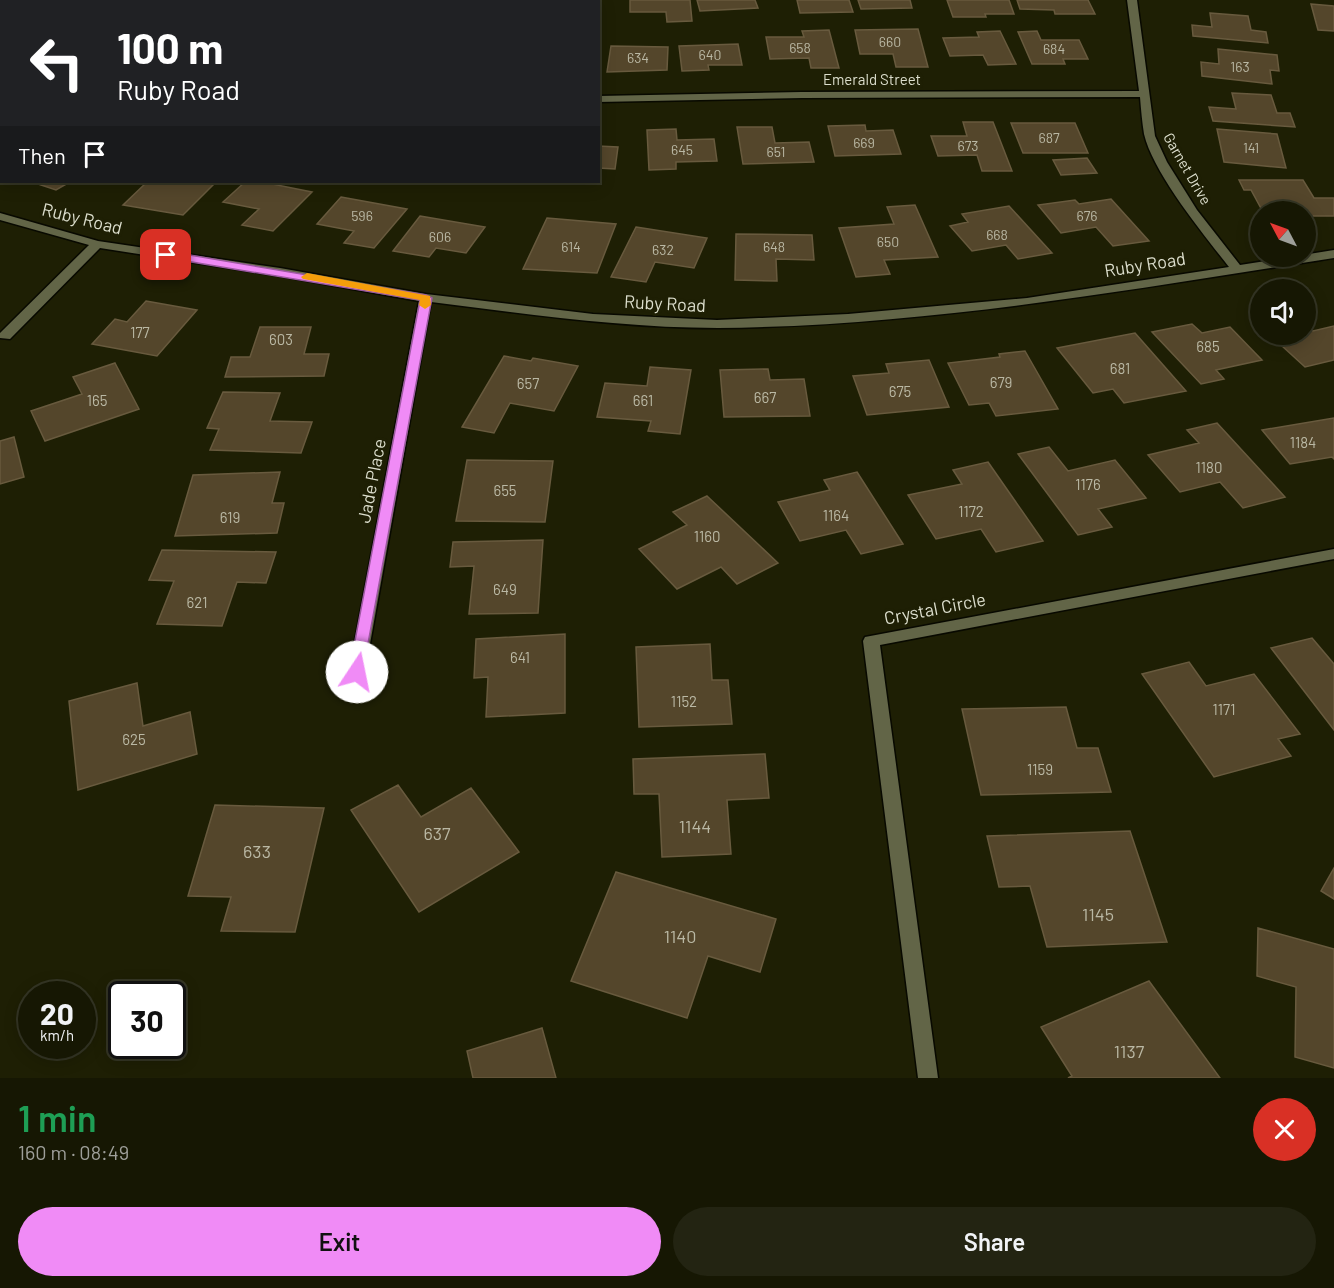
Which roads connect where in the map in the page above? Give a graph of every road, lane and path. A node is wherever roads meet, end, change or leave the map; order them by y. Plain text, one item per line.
1 (1132, 0) edge
2 (1145, 94) junction
3 (600, 99) edge
4 (0, 216) edge
5 (98, 244) junction
6 (1334, 254) edge
7 (1237, 268) junction
8 (426, 298) junction
9 (5, 336) dead end
10 (1334, 554) edge
11 (357, 672) dead end
12 (928, 1078) edge

1 - 2 street, Garnet Drive
2 - 3 street, Emerald Street
2 - 7 street, Garnet Drive
4 - 5 street, Ruby Road
5 - 8 street, Ruby Road
5 - 9 street
6 - 7 street, Ruby Road
7 - 8 street, Ruby Road
8 - 11 street, Jade Place
10 - 12 street, Crystal Circle

